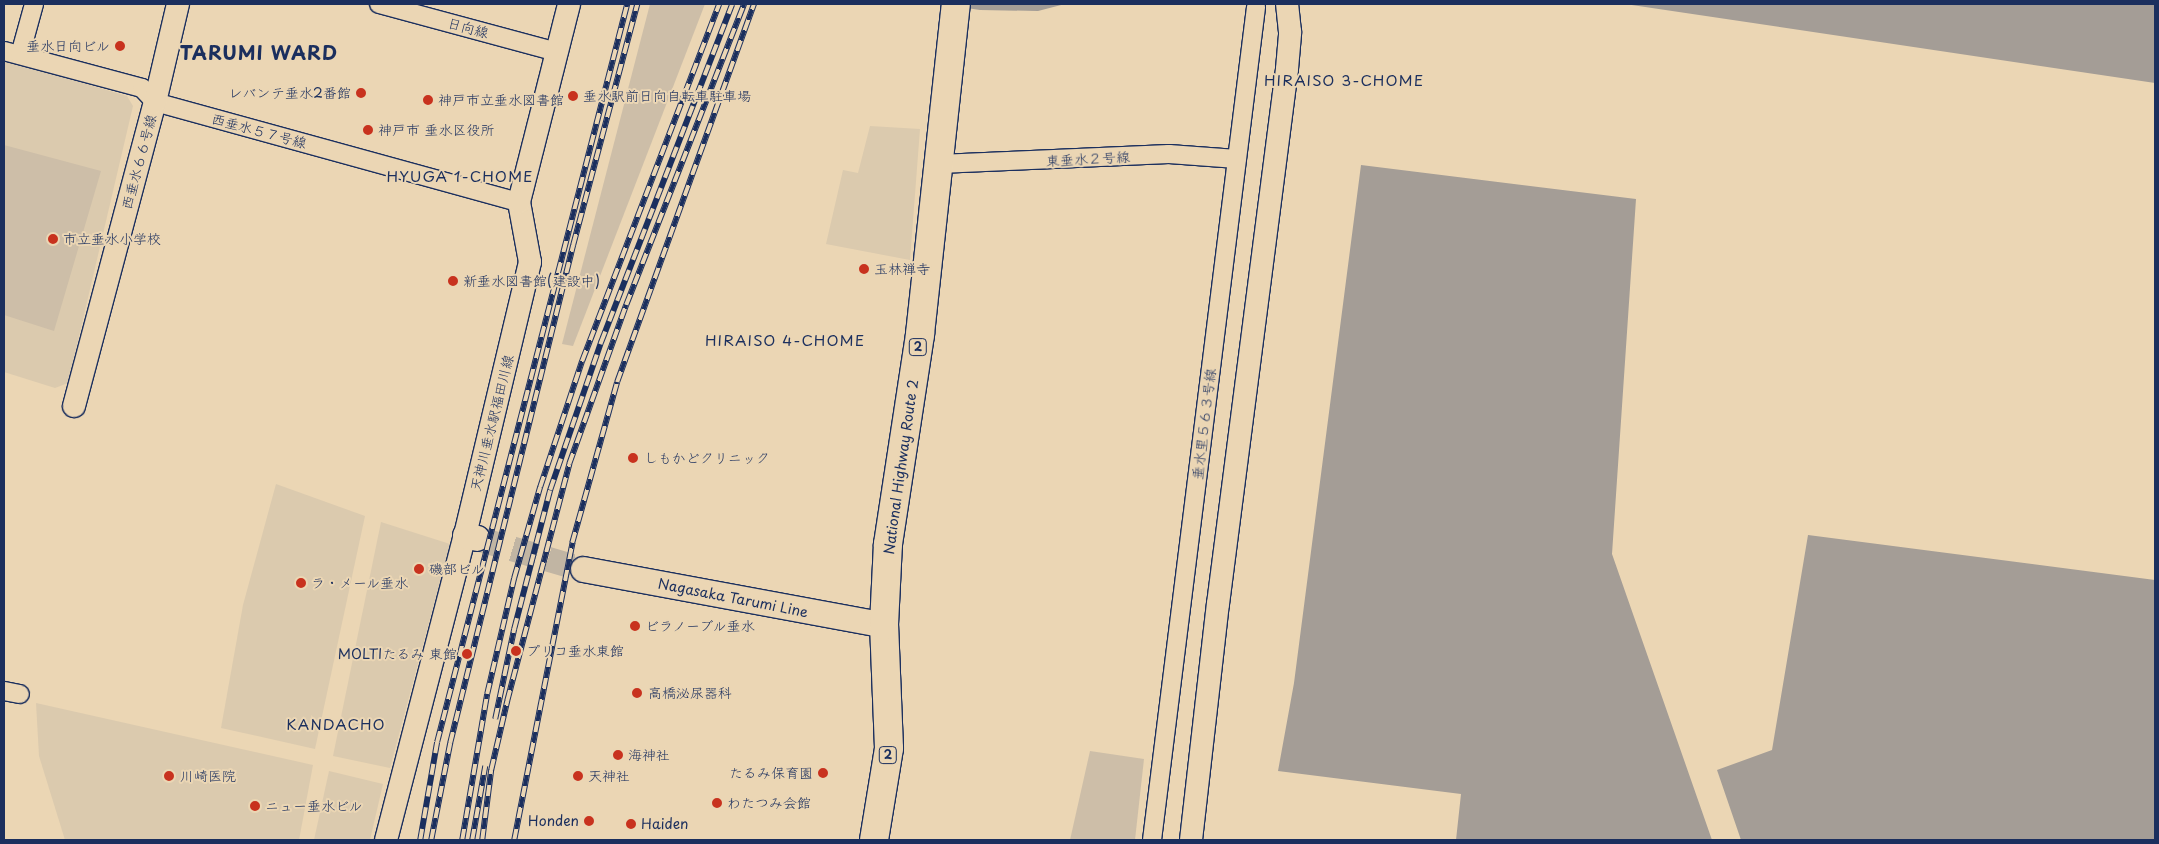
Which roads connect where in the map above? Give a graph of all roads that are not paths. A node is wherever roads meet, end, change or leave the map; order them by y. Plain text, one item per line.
1 (34, 4) edge
2 (178, 4) edge
3 (379, 4) edge
4 (569, 4) edge
5 (1287, 4) edge
6 (1256, 7) dead end
7 (954, 15) edge
8 (557, 52) junction
9 (12, 53) edge
10 (155, 102) junction
11 (1237, 159) junction
12 (938, 164) junction
13 (519, 202) junction
14 (74, 406) dead end
15 (582, 569) tunnel mouth
16 (884, 625) junction
17 (386, 840) edge
18 (874, 840) edge
19 (1152, 840) edge
20 (1191, 840) edge

1 - 9 street
2 - 10 street, 西垂水６６号線
3 - 8 street, 日向線
4 - 8 street, 天神川垂水駅福田川線
5 - 20 street
6 - 11 street, 垂水里５６３号線
7 - 12 highway, National Highway Route 2 / 2
8 - 13 street, 天神川垂水駅福田川線
9 - 10 street, 西垂水５７号線
10 - 13 street, 西垂水５７号線
10 - 14 street, 西垂水６６号線
11 - 12 street, 東垂水２号線
11 - 19 street, 垂水里５６３号線
12 - 16 highway, National Highway Route 2 / 2
13 - 17 street, 天神川垂水駅福田川線
15 - 16 main road, Nagasaka Tarumi Line
16 - 18 highway, National Highway Route 2 / 2

